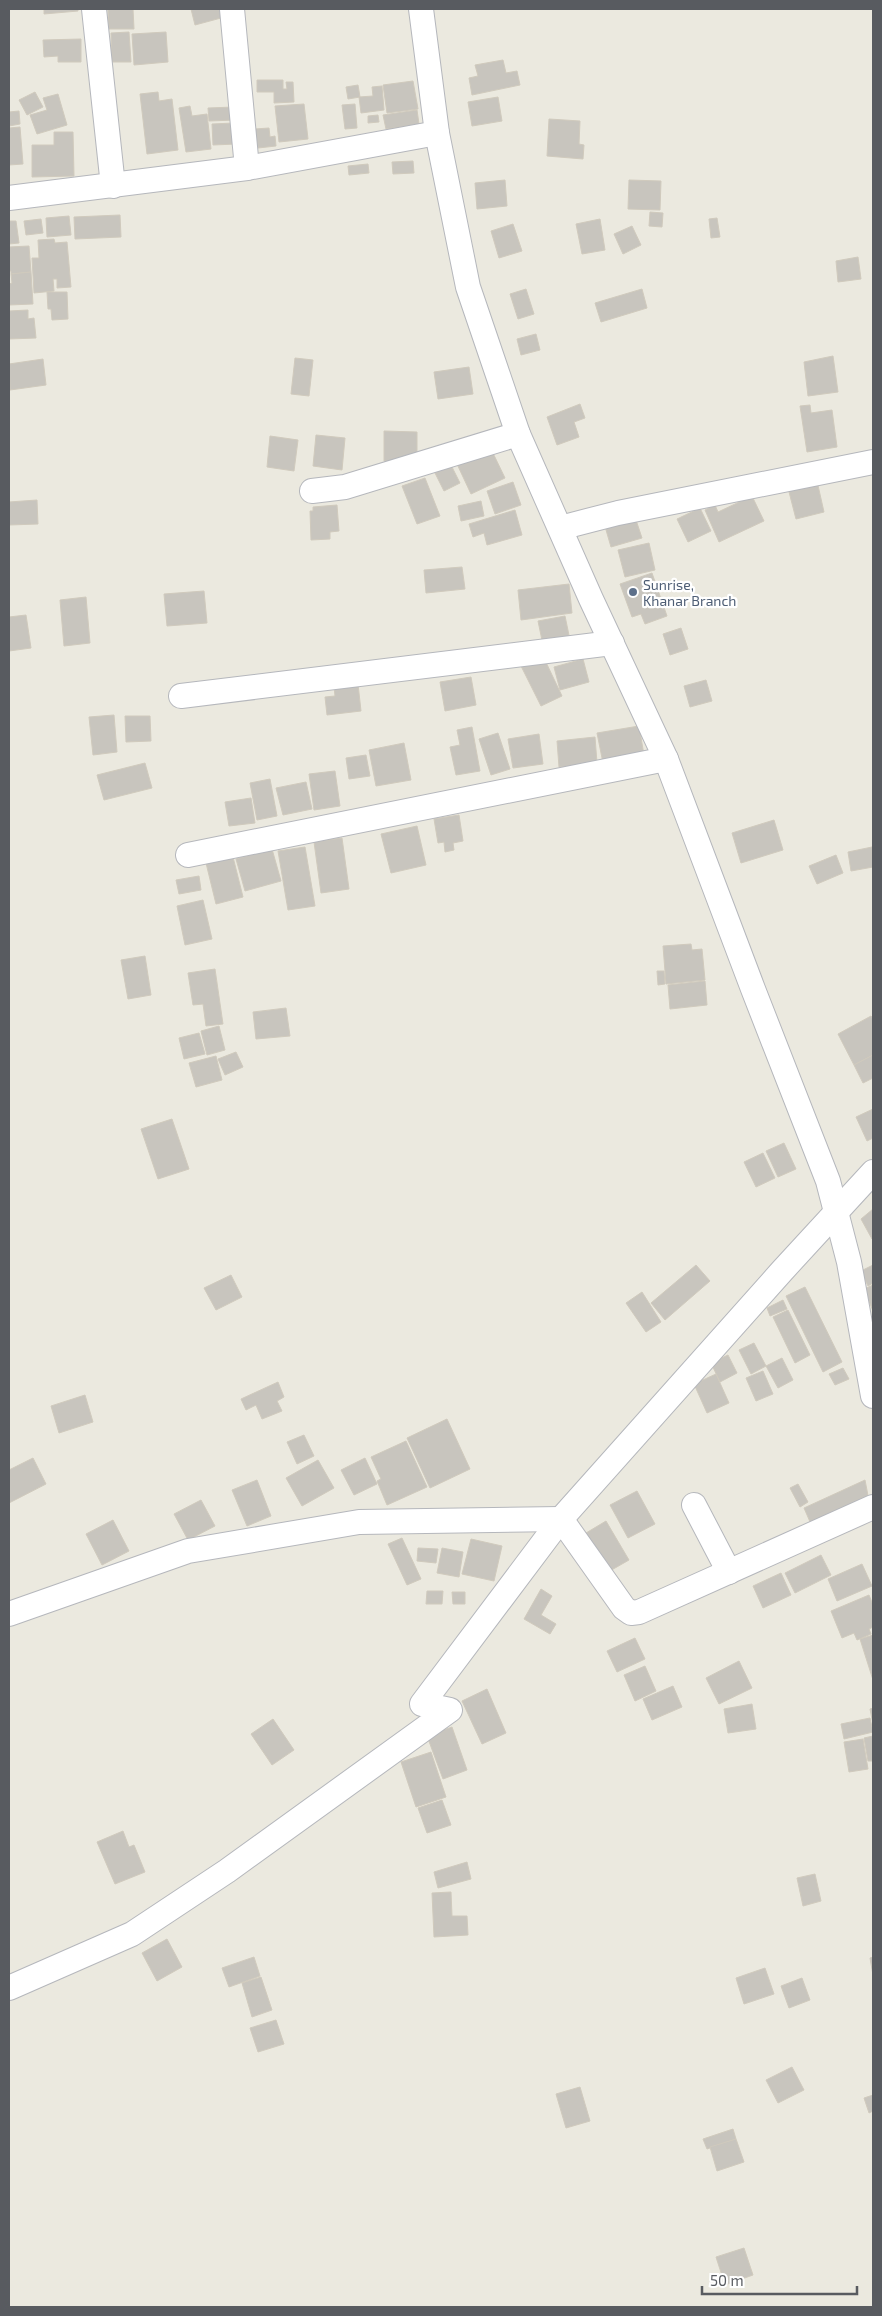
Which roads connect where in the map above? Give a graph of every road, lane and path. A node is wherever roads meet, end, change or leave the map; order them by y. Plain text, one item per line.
1 (94, 9) edge
2 (232, 9) edge
3 (421, 9) edge
4 (438, 133) junction
5 (247, 168) junction
6 (113, 186) junction
7 (9, 198) edge
8 (518, 434) junction
9 (873, 462) edge
10 (312, 491) dead end
11 (560, 528) junction
12 (612, 643) junction
13 (181, 696) dead end
14 (666, 759) junction
15 (188, 855) dead end
16 (873, 1172) edge
17 (836, 1212) junction
18 (873, 1396) edge
19 (694, 1505) dead end
20 (873, 1508) edge
21 (561, 1519) junction
22 (729, 1572) junction
23 (9, 1614) edge
24 (9, 1988) edge

1 - 6 street
2 - 5 street
3 - 4 street
4 - 5 street
4 - 8 street
5 - 6 street
6 - 7 street
8 - 10 street
8 - 11 street
9 - 11 street
11 - 12 street
12 - 13 street
12 - 14 street
14 - 15 street
14 - 17 street
16 - 17 street
17 - 18 street
17 - 21 street
19 - 22 street
20 - 22 street
21 - 22 street
21 - 23 street
21 - 24 street

